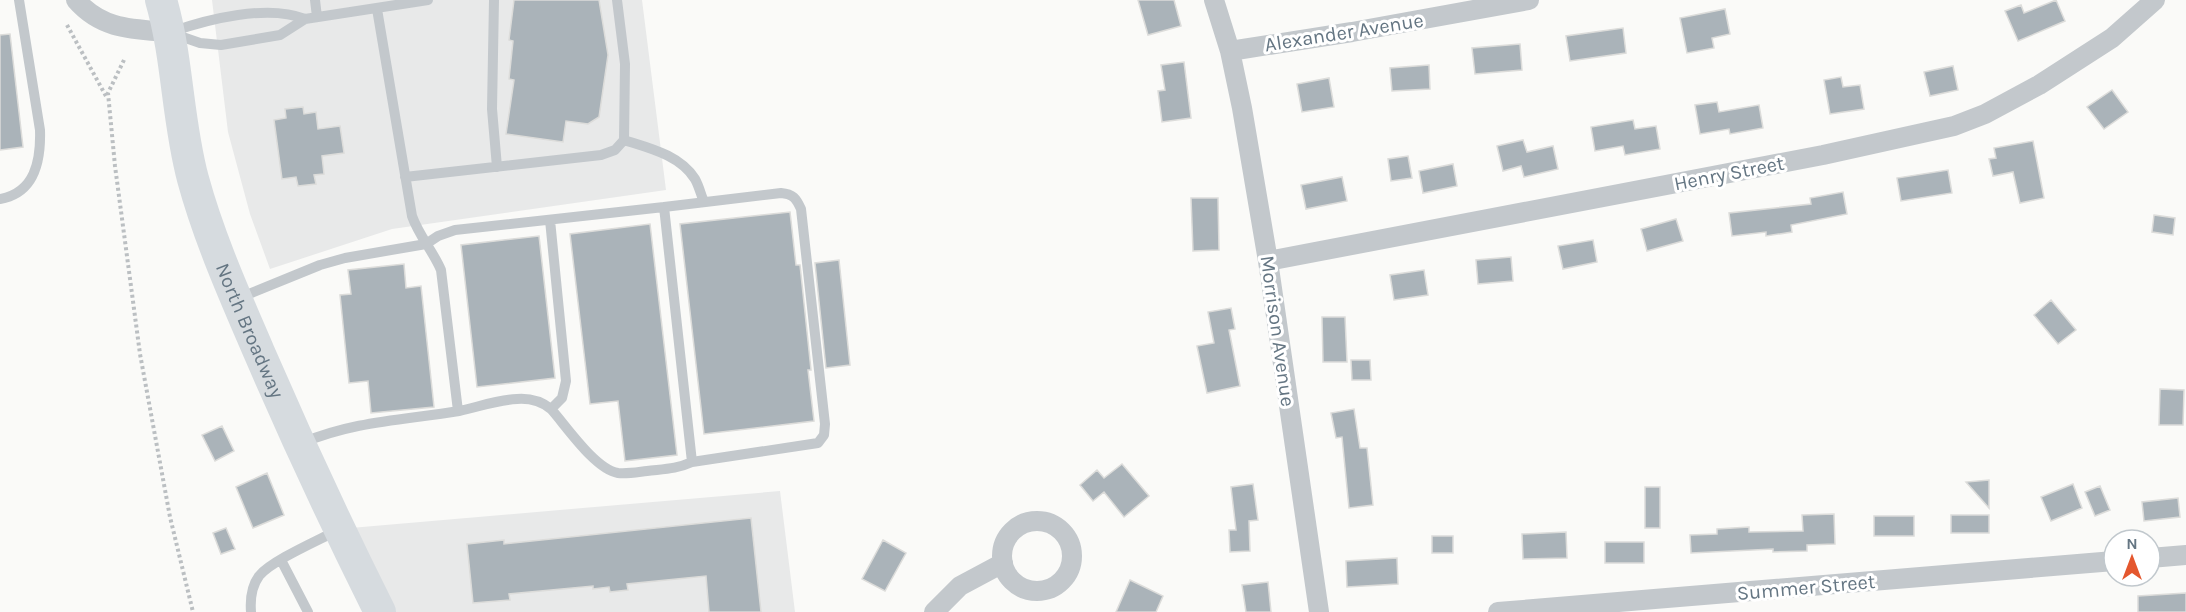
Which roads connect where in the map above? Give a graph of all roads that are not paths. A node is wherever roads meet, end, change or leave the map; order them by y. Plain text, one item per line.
1 (19, 0) edge
2 (76, 0) edge
3 (161, 0) edge
4 (174, 0) edge
5 (315, 0) edge
6 (428, 0) edge
7 (494, 0) edge
8 (617, 0) edge
9 (1214, 0) edge
10 (1529, 0) edge
11 (2155, 0) edge
12 (377, 9) junction
13 (317, 17) junction
14 (305, 19) junction
15 (170, 33) junction
16 (1230, 51) junction
17 (624, 140) junction
18 (497, 167) junction
19 (405, 177) junction
20 (0, 199) edge
21 (704, 202) junction
22 (664, 207) junction
23 (550, 220) junction
24 (426, 244) junction
25 (1268, 261) junction
26 (236, 299) junction
27 (551, 409) junction
28 (458, 411) junction
29 (299, 444) junction
30 (692, 462) junction
31 (339, 529) junction
32 (2186, 555) edge
33 (2162, 557) edge
34 (281, 560) junction
35 (2102, 562) edge
36 (1003, 563) dead end
37 (251, 612) edge
38 (308, 612) edge
39 (380, 612) edge
40 (934, 612) edge
41 (1319, 612) edge
42 (1498, 612) edge

1 - 20 lane
2 - 15 street
3 - 15 main road, North Broadway
4 - 15 main road, North Broadway
5 - 13 lane
6 - 12 lane
7 - 18 lane
8 - 17 lane
9 - 16 street, Morrison Avenue
10 - 16 street, Alexander Avenue
11 - 25 street, Henry Street
12 - 13 lane
12 - 19 lane
13 - 14 lane
14 - 15 lane
14 - 15 lane
15 - 26 main road, North Broadway
16 - 25 street, Morrison Avenue
17 - 18 lane
17 - 21 lane
18 - 19 lane
19 - 24 lane
21 - 22 lane
21 - 30 lane
22 - 23 lane
22 - 30 lane
23 - 24 lane
23 - 27 lane
24 - 26 lane
24 - 28 lane
25 - 41 street, Morrison Avenue
26 - 29 main road, North Broadway
27 - 28 lane
27 - 30 lane
28 - 29 lane
29 - 31 main road, North Broadway
31 - 34 lane
31 - 39 main road, North Broadway
32 - 33 street
34 - 37 lane
34 - 38 lane
35 - 42 street, Summer Street
36 - 40 street

